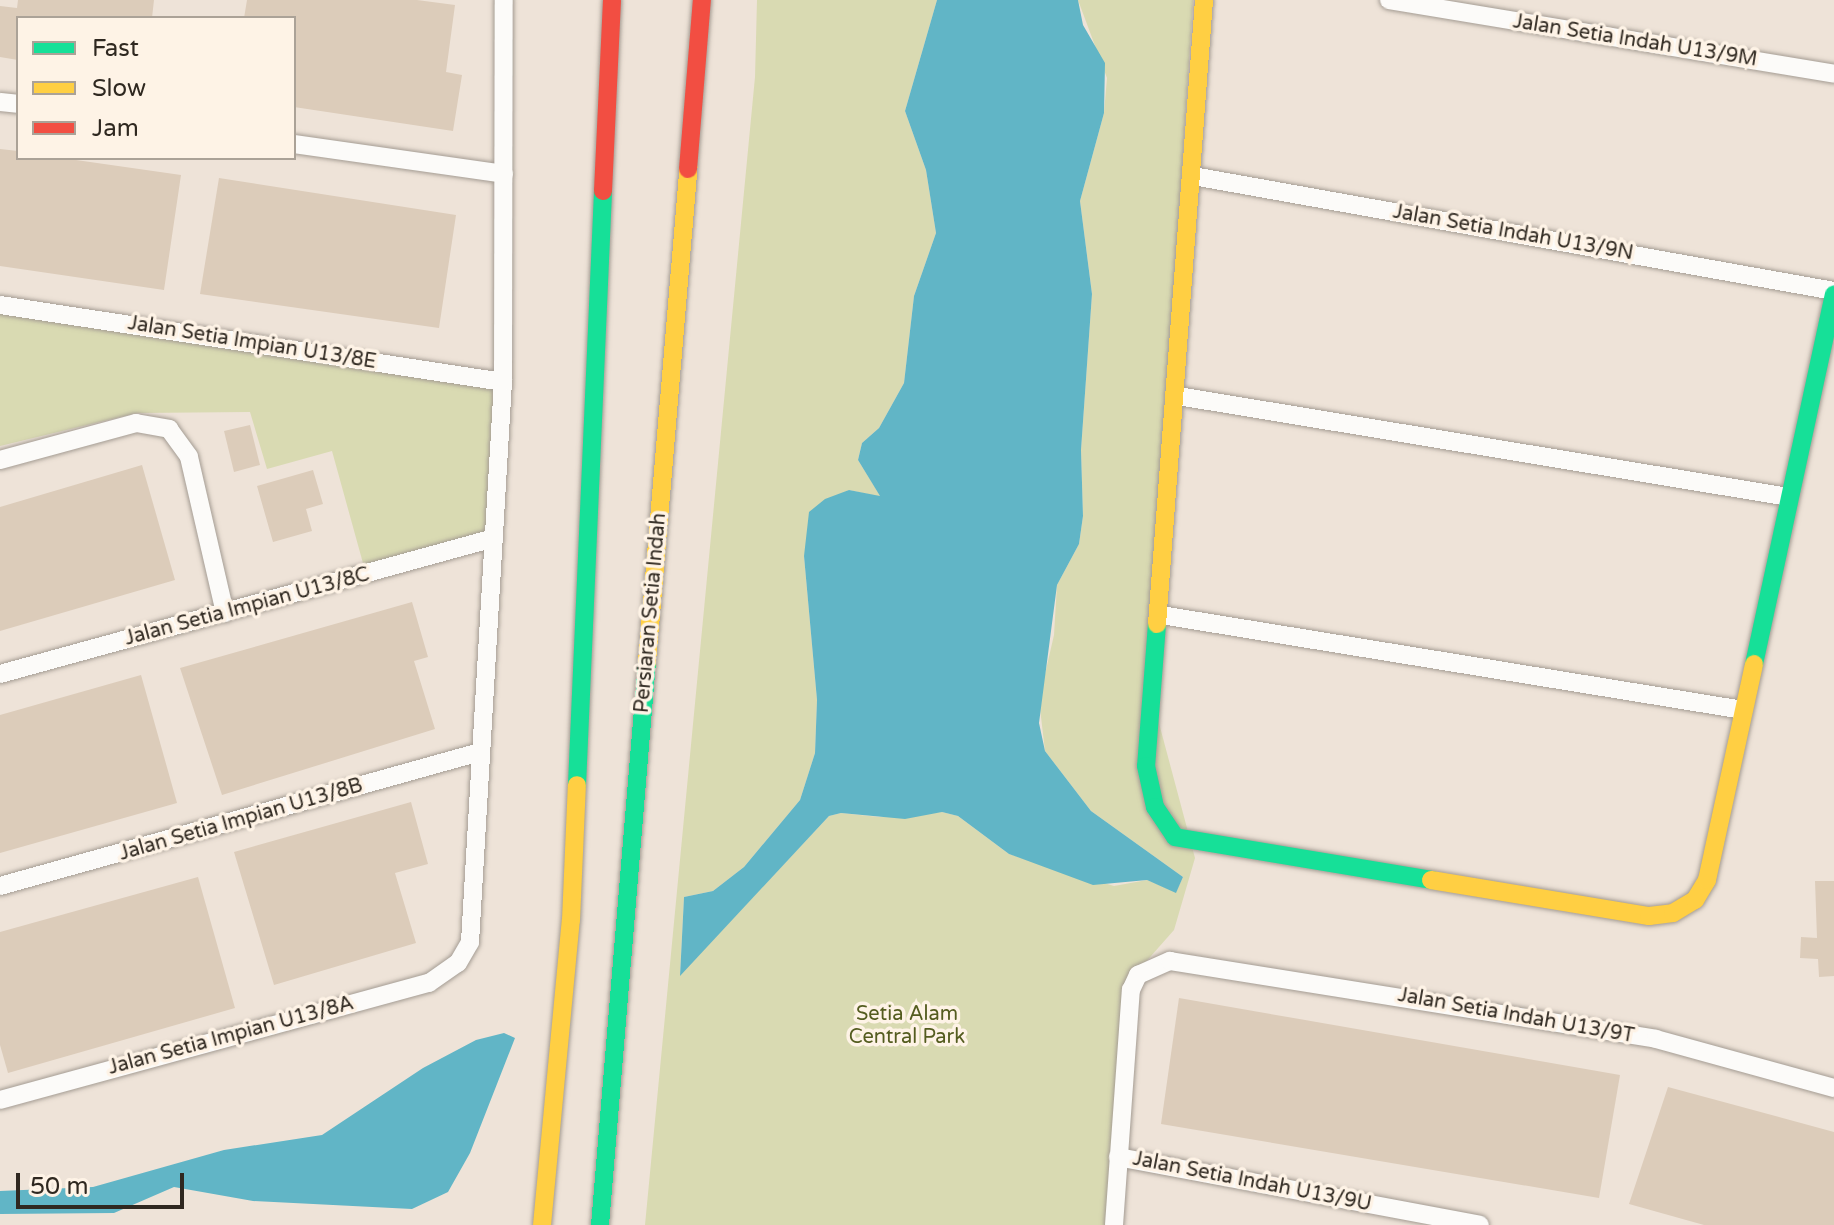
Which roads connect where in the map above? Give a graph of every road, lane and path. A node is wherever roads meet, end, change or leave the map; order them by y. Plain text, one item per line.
1 (504, 0) edge
2 (612, 0) edge
3 (702, 0) edge
4 (1204, 0) edge
5 (1389, 0) edge
6 (1834, 74) edge
7 (296, 144) edge
8 (504, 174) junction
9 (1193, 176) junction
10 (1834, 293) edge
11 (0, 305) edge
12 (503, 382) junction
13 (1178, 396) junction
14 (0, 460) edge
15 (1789, 497) junction
16 (494, 538) junction
17 (225, 613) junction
18 (1161, 615) junction
19 (0, 674) edge
20 (1743, 710) junction
21 (481, 752) junction
22 (0, 886) edge
23 (1834, 1088) edge
24 (0, 1100) edge
25 (1118, 1157) junction
26 (542, 1225) edge
27 (600, 1225) edge
28 (1114, 1225) edge
29 (1480, 1225) edge

1 - 8 street
2 - 26 street
3 - 27 street, Persiaran Setia Indah
4 - 9 street
5 - 6 street, Jalan Setia Indah U13/9M
7 - 8 street
8 - 12 street
9 - 10 street, Jalan Setia Indah U13/9N
9 - 13 street
10 - 15 street
11 - 12 street, Jalan Setia Impian U13/8E
12 - 16 street
13 - 15 street
13 - 18 street
14 - 17 street
15 - 20 street
16 - 17 street, Jalan Setia Impian U13/8C
16 - 21 street
17 - 19 street, Jalan Setia Impian U13/8C
18 - 20 street
18 - 20 street
21 - 22 street, Jalan Setia Impian U13/8B
21 - 24 street, Jalan Setia Impian U13/8A
23 - 25 street, Jalan Setia Indah U13/9T
25 - 28 street, Jalan Setia Indah U13/9T
25 - 29 street, Jalan Setia Indah U13/9U

